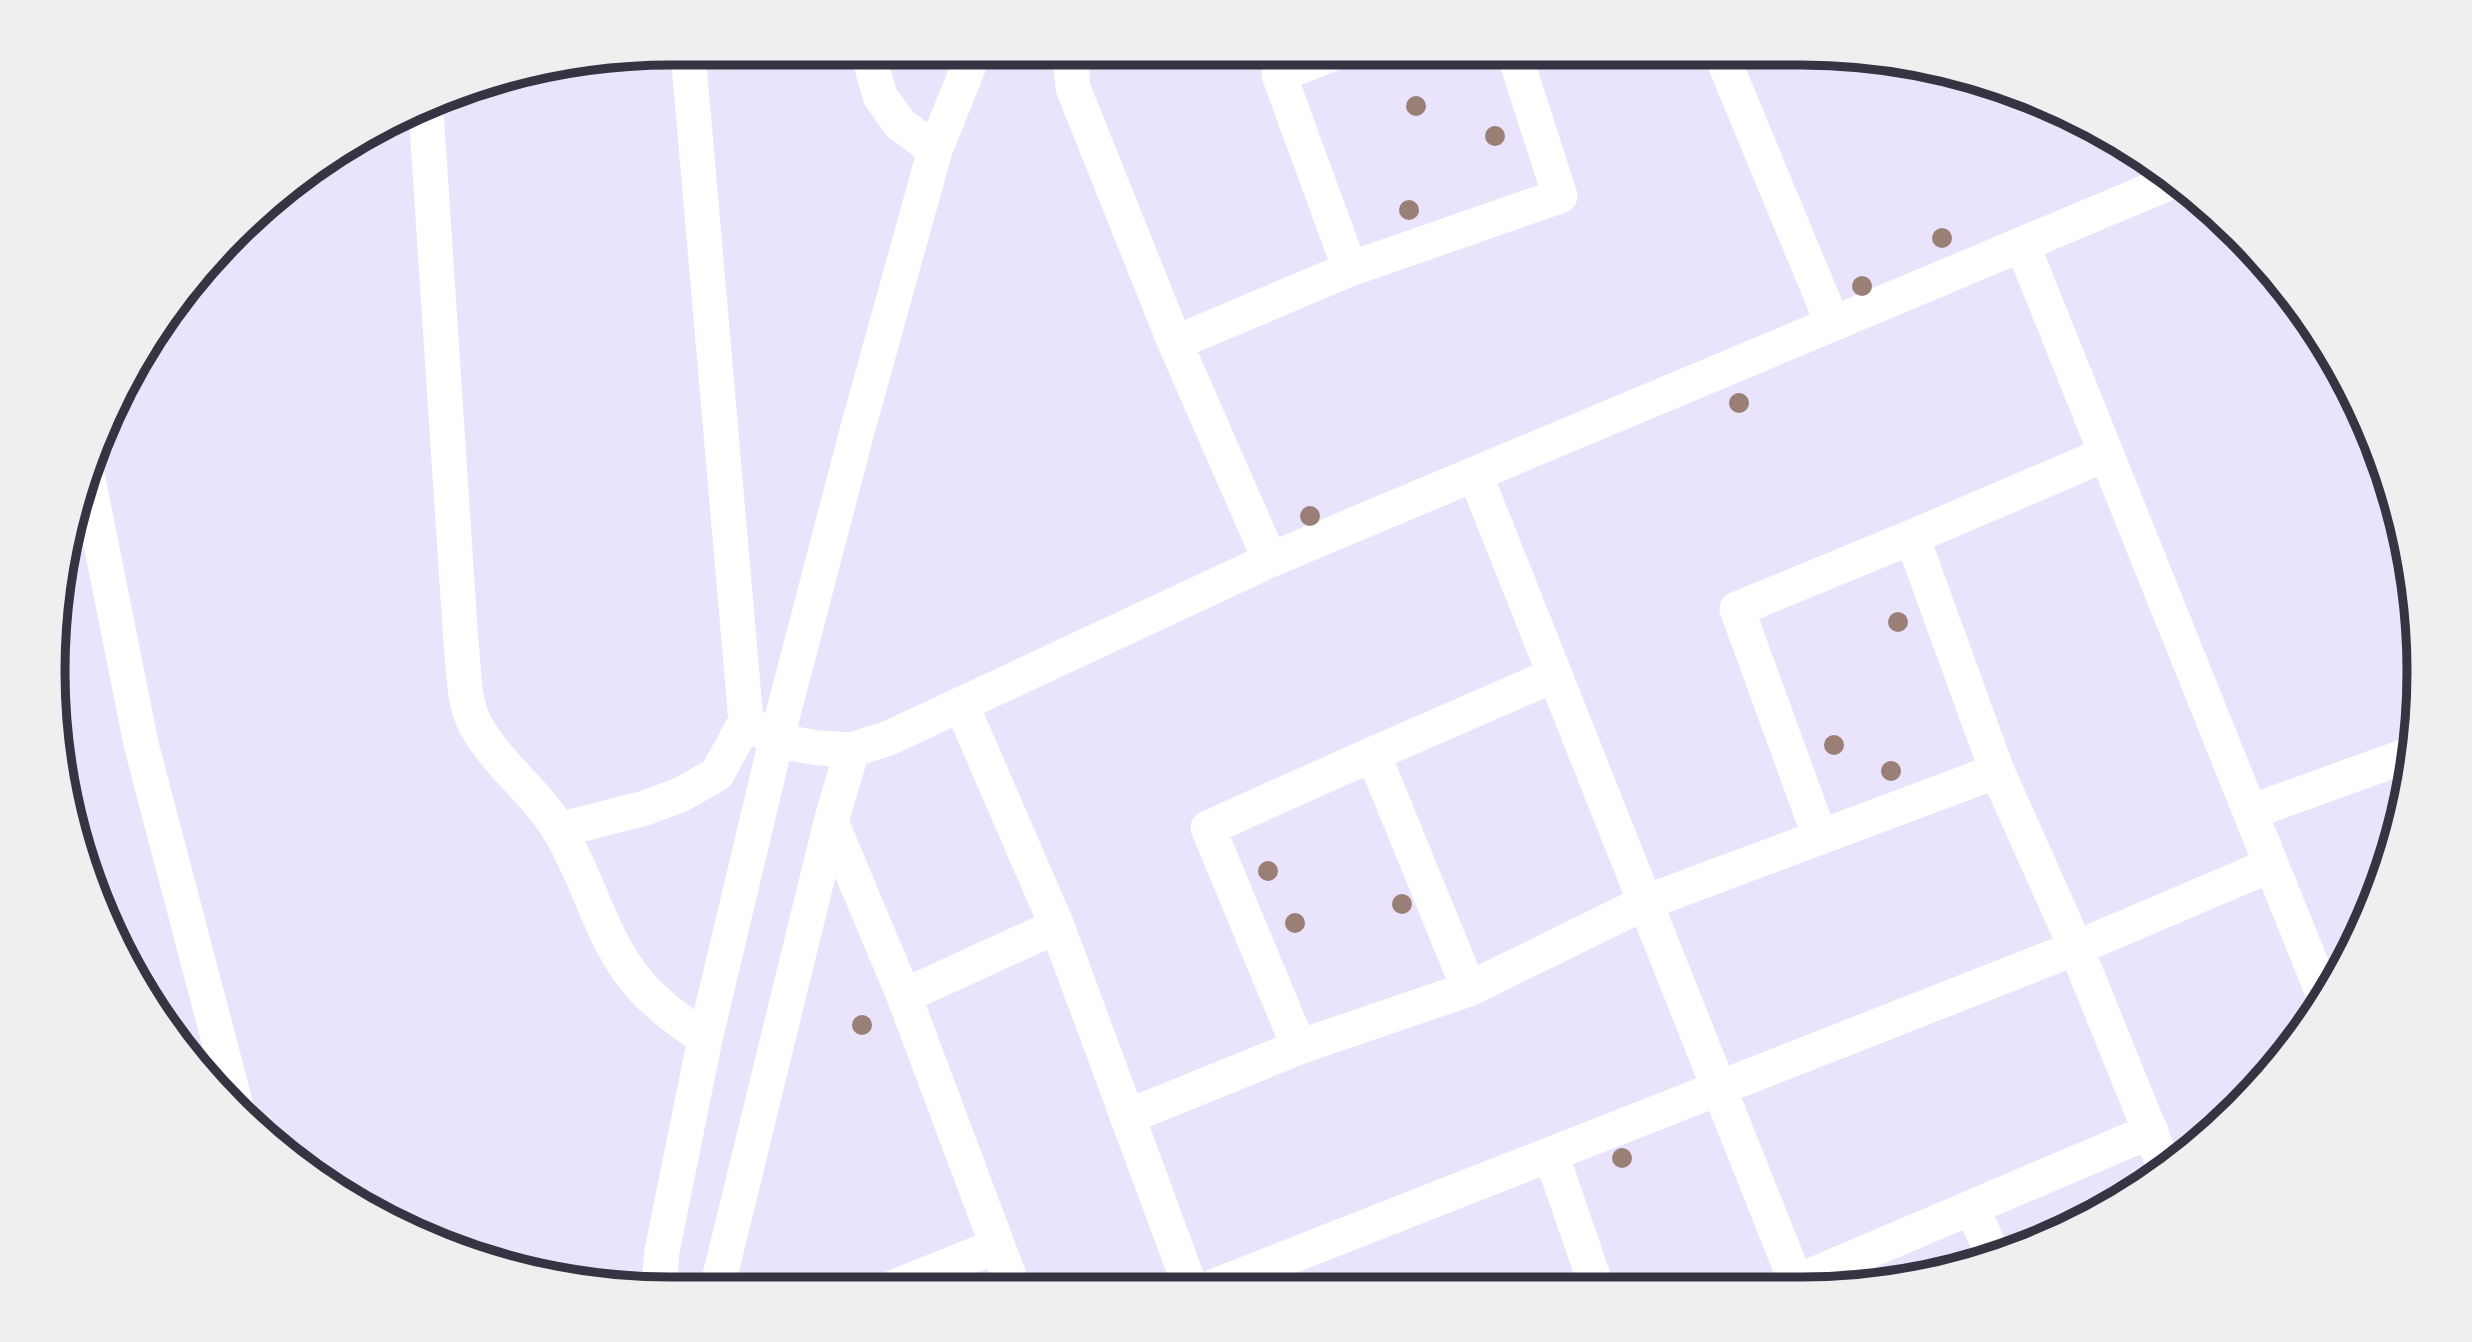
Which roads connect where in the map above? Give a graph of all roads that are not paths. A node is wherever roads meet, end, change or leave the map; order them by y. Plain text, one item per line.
1 (689, 65) edge
2 (871, 65) edge
3 (969, 65) edge
4 (1071, 65) edge
5 (1275, 65) edge
6 (1518, 65) edge
7 (1726, 65) edge
8 (426, 117) edge
9 (935, 150) junction
10 (2163, 185) edge
11 (2022, 244) junction
12 (1350, 270) junction
13 (1832, 323) junction
14 (1175, 343) junction
15 (2106, 453) junction
16 (1475, 474) junction
17 (91, 495) edge
18 (1912, 537) junction
19 (1270, 560) junction
20 (1554, 675) junction
21 (961, 704) junction
22 (746, 721) junction
23 (776, 741) junction
24 (852, 750) junction
25 (1373, 754) junction
26 (2401, 758) edge
27 (1997, 771) junction
28 (2250, 812) junction
29 (831, 822) junction
30 (559, 830) junction
31 (1820, 837) junction
32 (2271, 865) junction
33 (1644, 903) junction
34 (1057, 926) junction
35 (2076, 948) junction
36 (2319, 985) edge
37 (1469, 989) junction
38 (904, 996) junction
39 (705, 1039) junction
40 (1299, 1047) junction
41 (1717, 1088) junction
42 (232, 1089) edge
43 (1126, 1116) junction
44 (2151, 1132) junction
45 (1551, 1154) junction
46 (2161, 1158) edge
47 (1972, 1207) junction
48 (997, 1246) junction
49 (1989, 1247) edge
50 (660, 1277) edge
51 (720, 1277) edge
52 (919, 1277) edge
53 (1009, 1277) edge
54 (1187, 1277) edge
55 (1238, 1277) edge
56 (1593, 1277) edge
57 (1790, 1277) edge
58 (1810, 1277) edge

1 - 22 street
2 - 9 street
3 - 9 street
4 - 14 street
5 - 12 street
6 - 12 street
7 - 13 street
8 - 30 street
9 - 23 street
10 - 11 street
11 - 13 street
11 - 15 street
12 - 14 street
13 - 16 street
14 - 19 street
15 - 18 street
15 - 28 street
16 - 19 street
16 - 20 street
17 - 42 street
18 - 27 street
18 - 31 street
19 - 21 street
20 - 25 street
20 - 33 street
21 - 24 street
21 - 34 street
22 - 23 street
22 - 30 street
23 - 24 street
23 - 39 street
24 - 29 street
25 - 37 street
25 - 40 street
26 - 28 street
27 - 31 street
27 - 35 street
28 - 32 street
29 - 38 street
29 - 51 street
30 - 39 street
31 - 33 street
32 - 35 street
32 - 36 street
33 - 37 street
33 - 41 street
34 - 38 street
34 - 43 street
35 - 41 street
35 - 44 street
37 - 40 street
38 - 48 street
39 - 50 street
40 - 43 street
41 - 45 street
41 - 57 street
43 - 54 street
44 - 46 street
44 - 47 street
45 - 55 street
45 - 56 street
47 - 49 street
47 - 58 street
48 - 52 street
48 - 53 street

